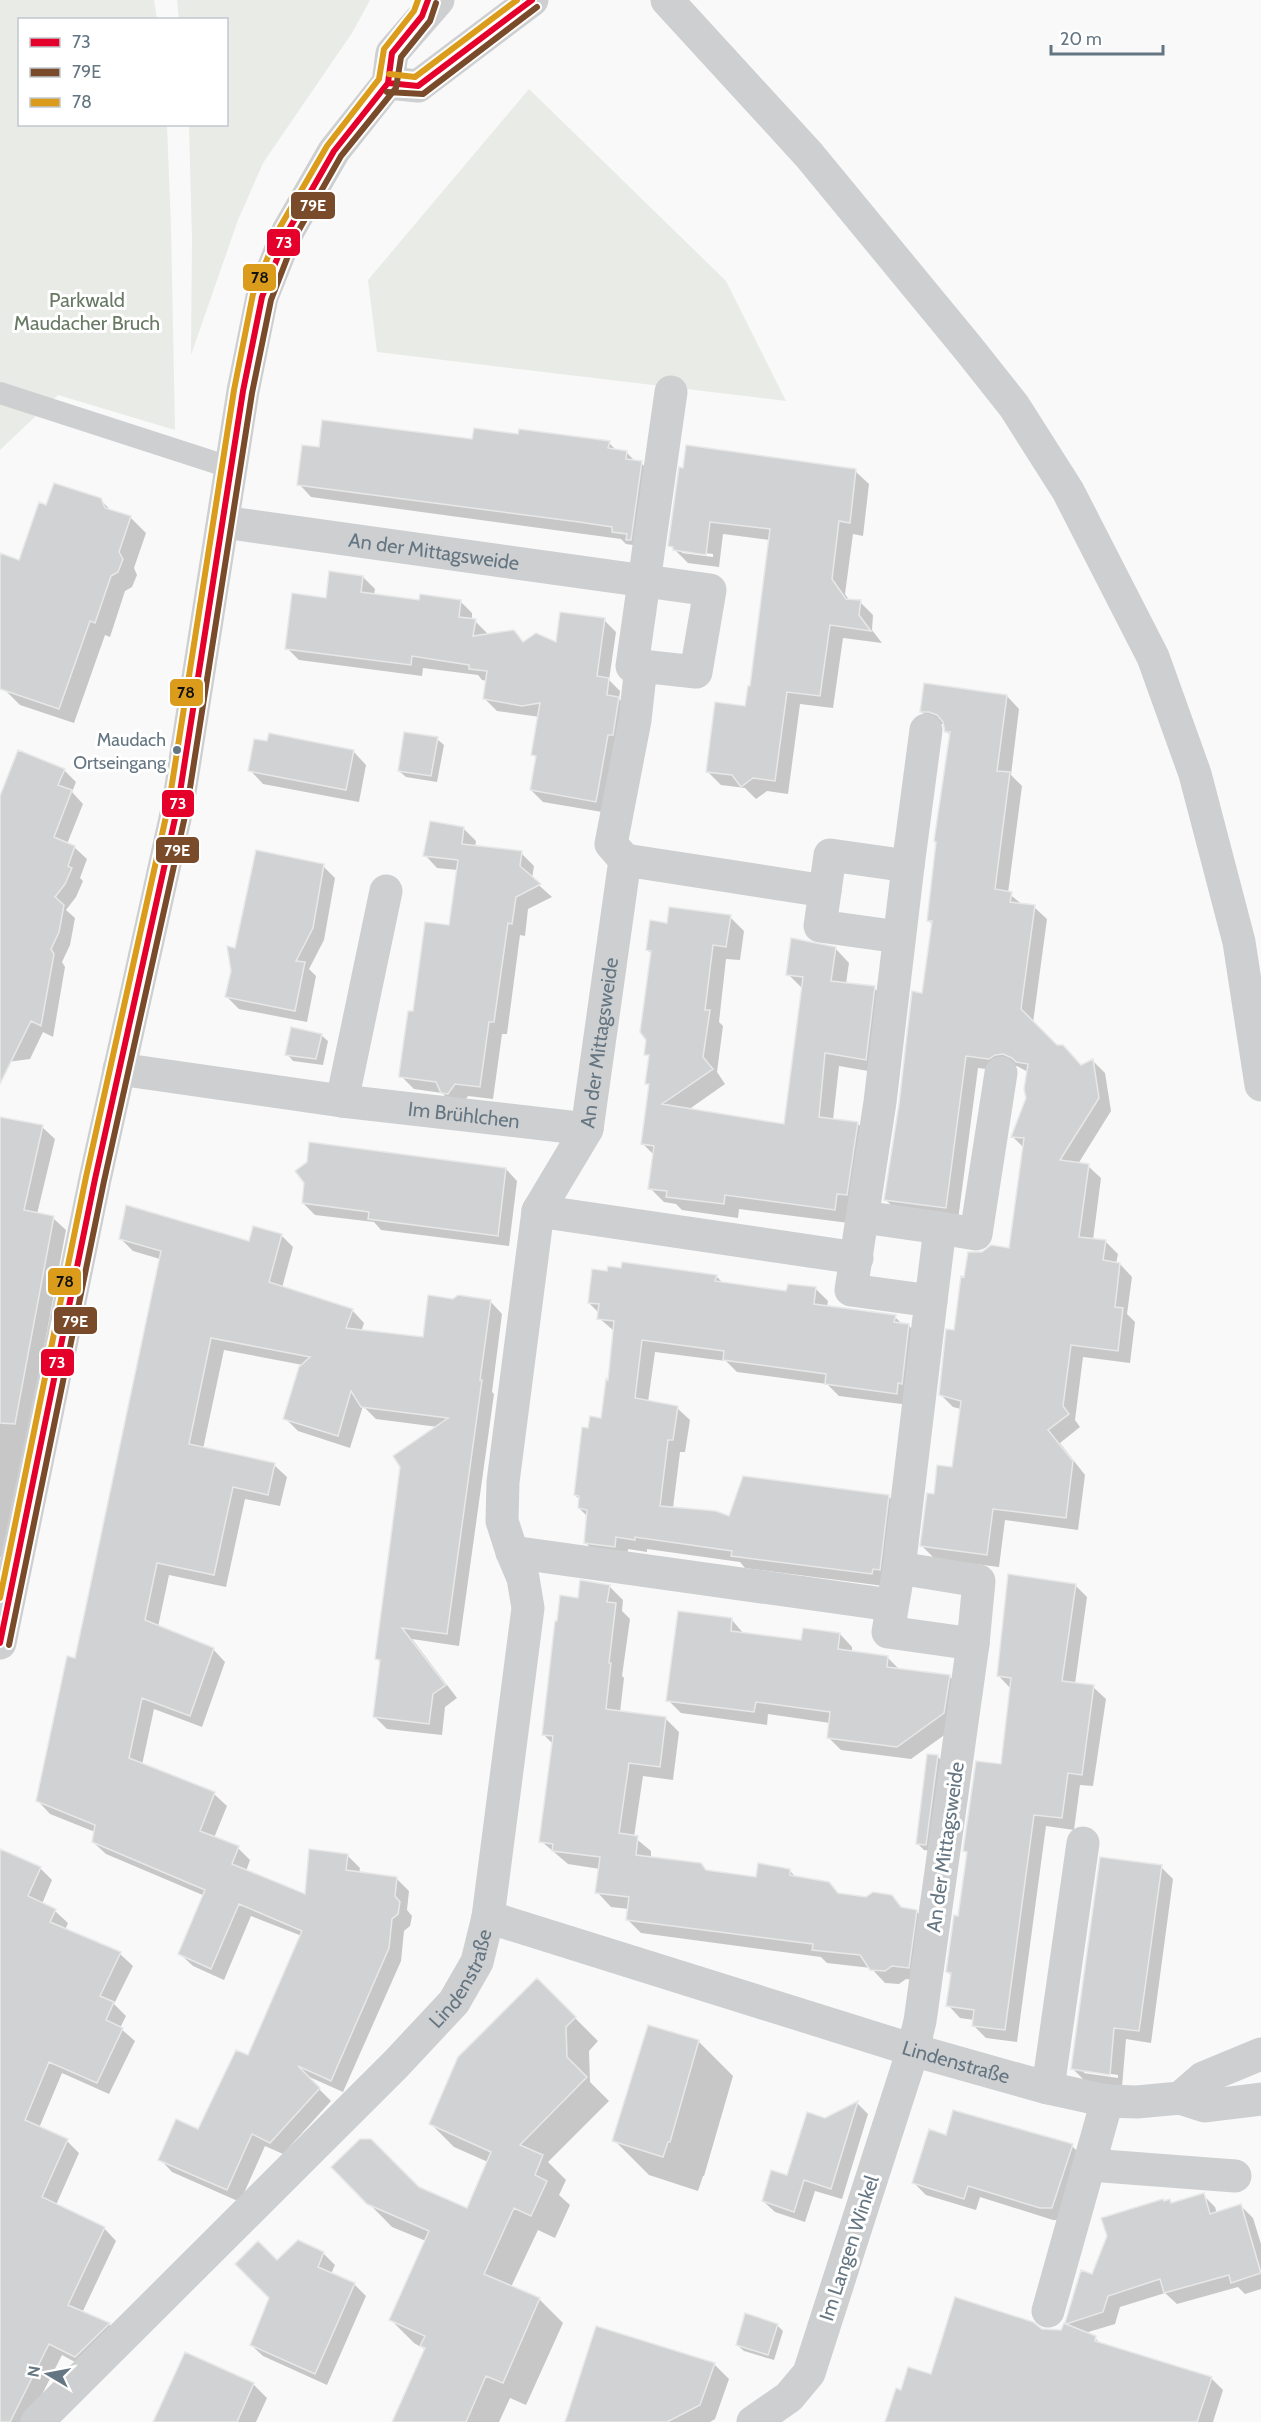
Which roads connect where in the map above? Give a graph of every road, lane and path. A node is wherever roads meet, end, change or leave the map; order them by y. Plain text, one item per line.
1 (532, 0) edge
2 (667, 0) edge
3 (430, 5) edge
4 (388, 83) junction
5 (671, 392) dead end
6 (0, 393) edge
7 (232, 468) junction
8 (223, 522) junction
9 (644, 580) junction
10 (641, 666) junction
11 (926, 730) dead end
12 (625, 860) junction
13 (908, 866) junction
14 (386, 891) dead end
15 (825, 891) junction
16 (899, 937) junction
17 (119, 1069) junction
18 (1001, 1073) dead end
19 (1261, 1084) edge
20 (342, 1101) junction
21 (586, 1129) junction
22 (538, 1211) junction
23 (862, 1217) junction
24 (940, 1228) junction
25 (857, 1258) junction
26 (931, 1301) junction
27 (512, 1552) junction
28 (899, 1568) junction
29 (891, 1605) junction
30 (0, 1643) edge
31 (973, 1644) junction
32 (1083, 1843) dead end
33 (489, 1917) junction
34 (913, 2050) junction
35 (1261, 2054) edge
36 (1048, 2088) junction
37 (1180, 2098) junction
38 (1261, 2099) edge
39 (1107, 2101) junction
40 (1090, 2165) junction
41 (1236, 2176) dead end
42 (1048, 2311) dead end
43 (37, 2422) edge
44 (753, 2422) edge

1 - 4 street
2 - 19 street
3 - 4 street
4 - 7 street
5 - 9 street
6 - 7 lane
7 - 8 street
8 - 9 street, An der Mittagsweide
8 - 17 street
9 - 10 street
9 - 10 street, An der Mittagsweide
10 - 12 street
11 - 13 street
12 - 15 street
12 - 21 street, An der Mittagsweide
13 - 15 street
13 - 16 street
14 - 20 street
15 - 16 street
16 - 23 street
17 - 20 street, Im Brühlchen
17 - 30 street
18 - 24 street
20 - 21 street, Im Brühlchen
21 - 22 street, An der Mittagsweide
22 - 25 street
22 - 27 street, An der Mittagsweide
23 - 24 street
23 - 25 street
24 - 26 street
25 - 26 street
26 - 28 street
27 - 29 street
27 - 33 street, An der Mittagsweide
28 - 29 street
28 - 31 street, An der Mittagsweide
29 - 31 street
31 - 34 street, An der Mittagsweide
32 - 36 street
33 - 34 street, Lindenstraße
33 - 43 street, Lindenstraße
34 - 36 street, Lindenstraße
34 - 44 street, Im Langen Winkel
35 - 37 street
36 - 39 street, Lindenstraße
37 - 38 street, Lindenstraße
37 - 39 street, Lindenstraße
39 - 40 street
40 - 41 street
40 - 42 street

